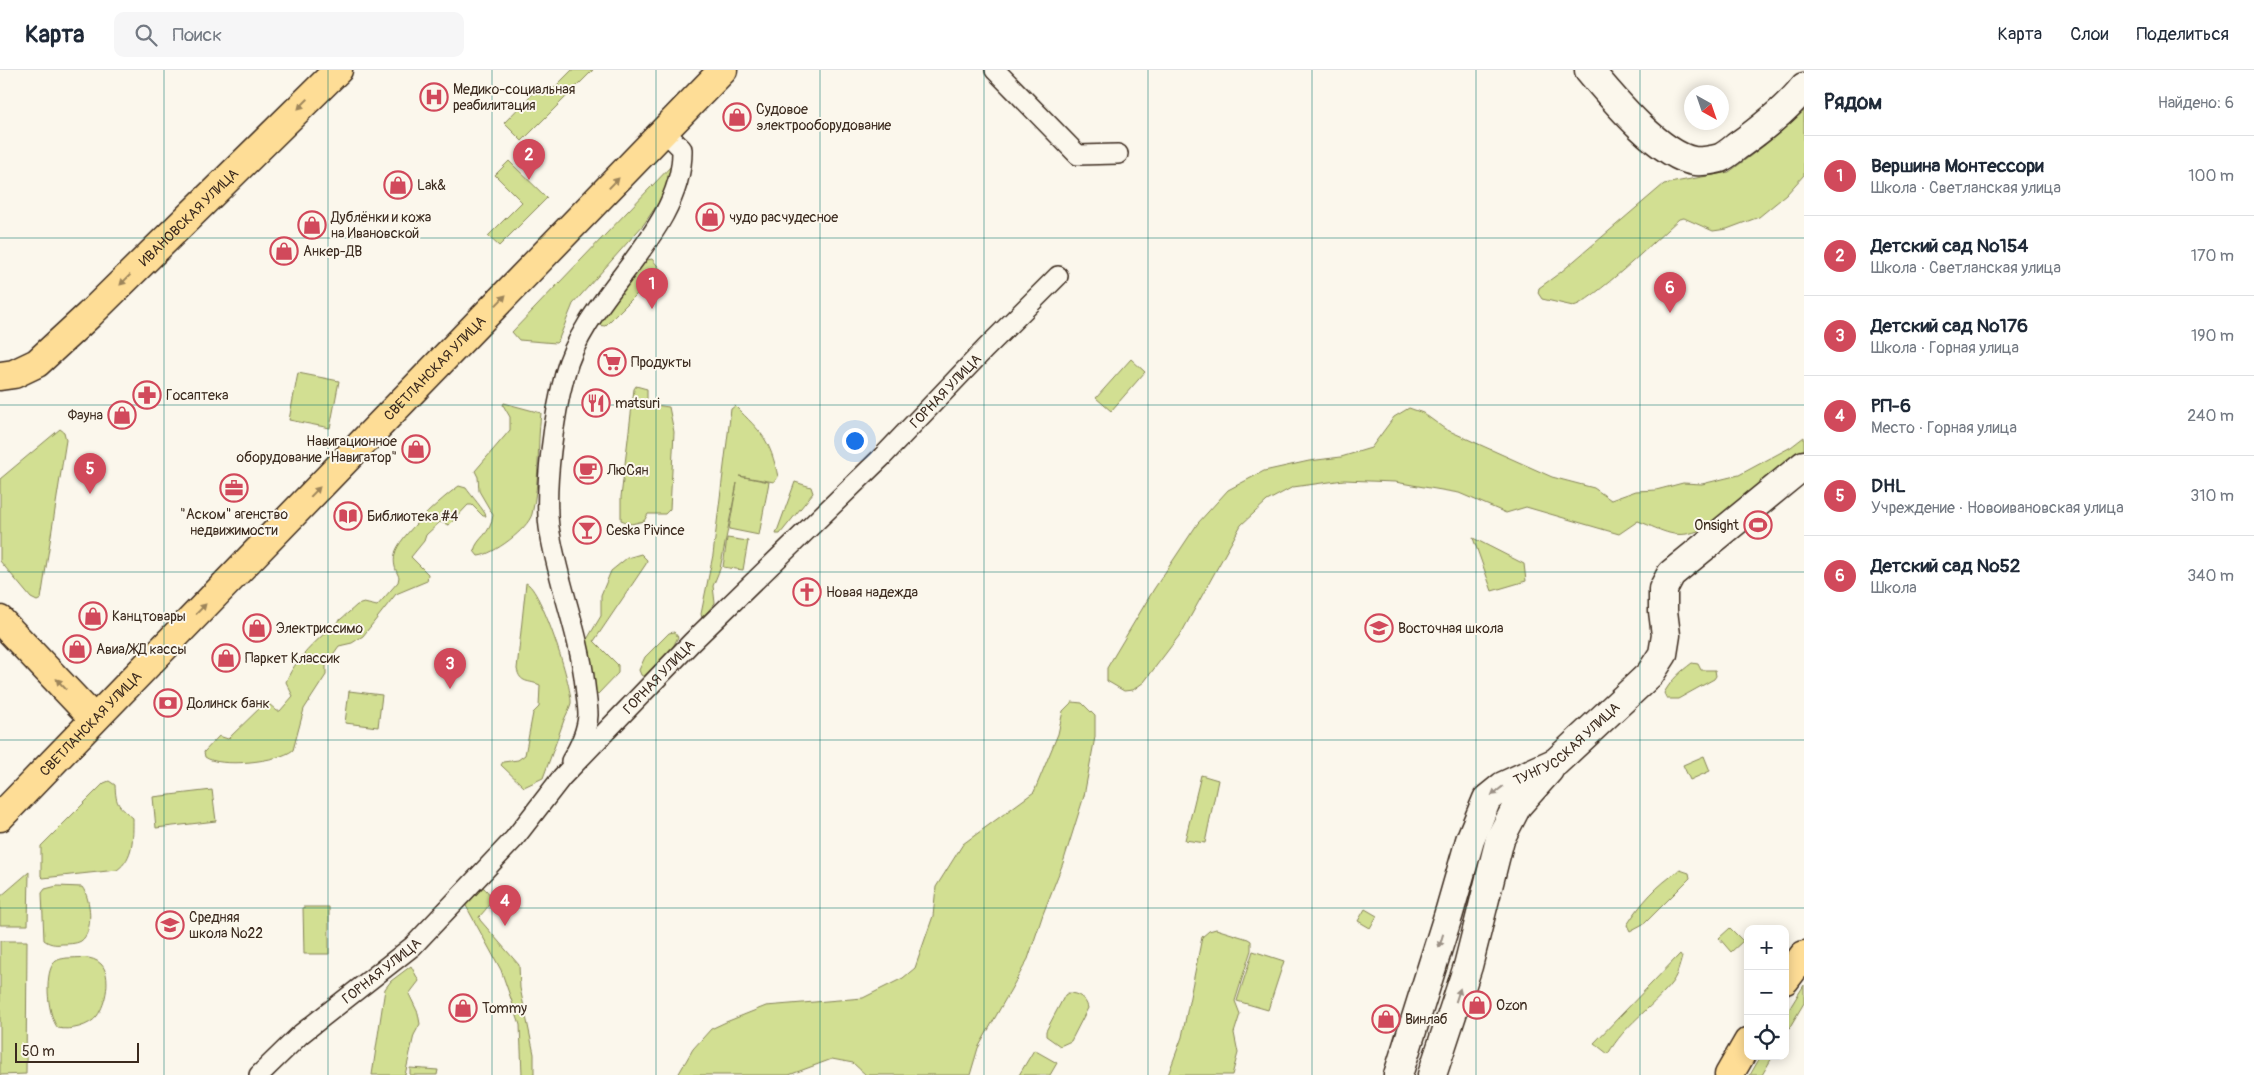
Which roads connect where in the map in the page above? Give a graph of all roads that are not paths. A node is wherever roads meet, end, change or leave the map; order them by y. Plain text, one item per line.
1 (338, 70) edge
2 (723, 70) edge
3 (995, 70) edge
4 (1589, 70) edge
5 (1804, 87) edge
6 (664, 131) junction
7 (1118, 154) dead end
8 (1058, 276) dead end
9 (0, 376) edge
10 (1804, 465) edge
11 (0, 620) edge
12 (94, 719) junction
13 (1556, 762) junction
14 (562, 777) junction
15 (0, 817) edge
16 (1804, 955) edge
17 (1789, 975) edge
18 (1744, 1049) edge
19 (260, 1075) edge
20 (1398, 1075) edge
21 (1432, 1075) edge
22 (1729, 1075) edge

1 -> 9 main road, ИВАНОВСКАЯ УЛИЦА
2 - 6 main road, СВЕТЛАНСКАЯ УЛИЦА
3 - 7 street
4 - 5 main road
12 -> 6 main road, СВЕТЛАНСКАЯ УЛИЦА
6 - 14 street
8 - 14 street, ГОРНАЯ УЛИЦА
10 - 13 main road, ТУНГУССКАЯ УЛИЦА
12 -> 11 main road
12 - 15 main road, СВЕТЛАНСКАЯ УЛИЦА
13 -> 20 main road, ТУНГУССКАЯ УЛИЦА
21 -> 13 main road
14 - 19 street, ГОРНАЯ УЛИЦА
16 - 17 main road
18 - 22 main road

